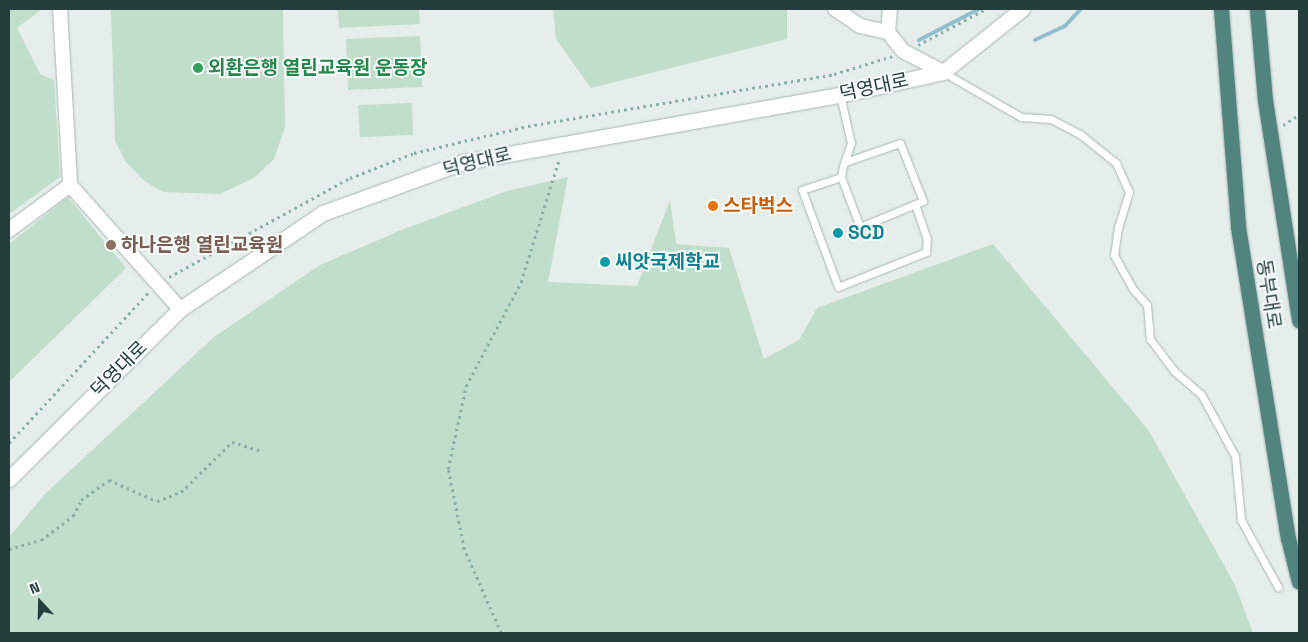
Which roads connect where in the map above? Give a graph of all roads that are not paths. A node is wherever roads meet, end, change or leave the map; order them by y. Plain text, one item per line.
1 (60, 9) edge
2 (835, 9) edge
3 (890, 9) edge
4 (1022, 9) edge
5 (1221, 9) edge
6 (1257, 9) edge
7 (888, 32) junction
8 (943, 72) junction
9 (839, 95) junction
10 (844, 162) junction
11 (842, 177) junction
12 (70, 185) junction
13 (916, 207) junction
14 (9, 230) edge
15 (180, 309) junction
16 (1299, 320) edge
17 (9, 480) edge
18 (1299, 582) edge
19 (1278, 587) dead end

1 - 12 street
2 - 7 street
3 - 7 street
4 - 8 main road, 덕영대로
5 - 18 highway, 동부대로
6 - 16 highway, 동부대로
7 - 8 street
8 - 9 main road, 덕영대로
8 - 19 lane
9 - 10 lane
9 - 15 main road, 덕영대로
10 - 11 lane
10 - 13 lane
11 - 13 lane
11 - 13 lane
12 - 14 street
12 - 15 street
15 - 17 main road, 덕영대로

